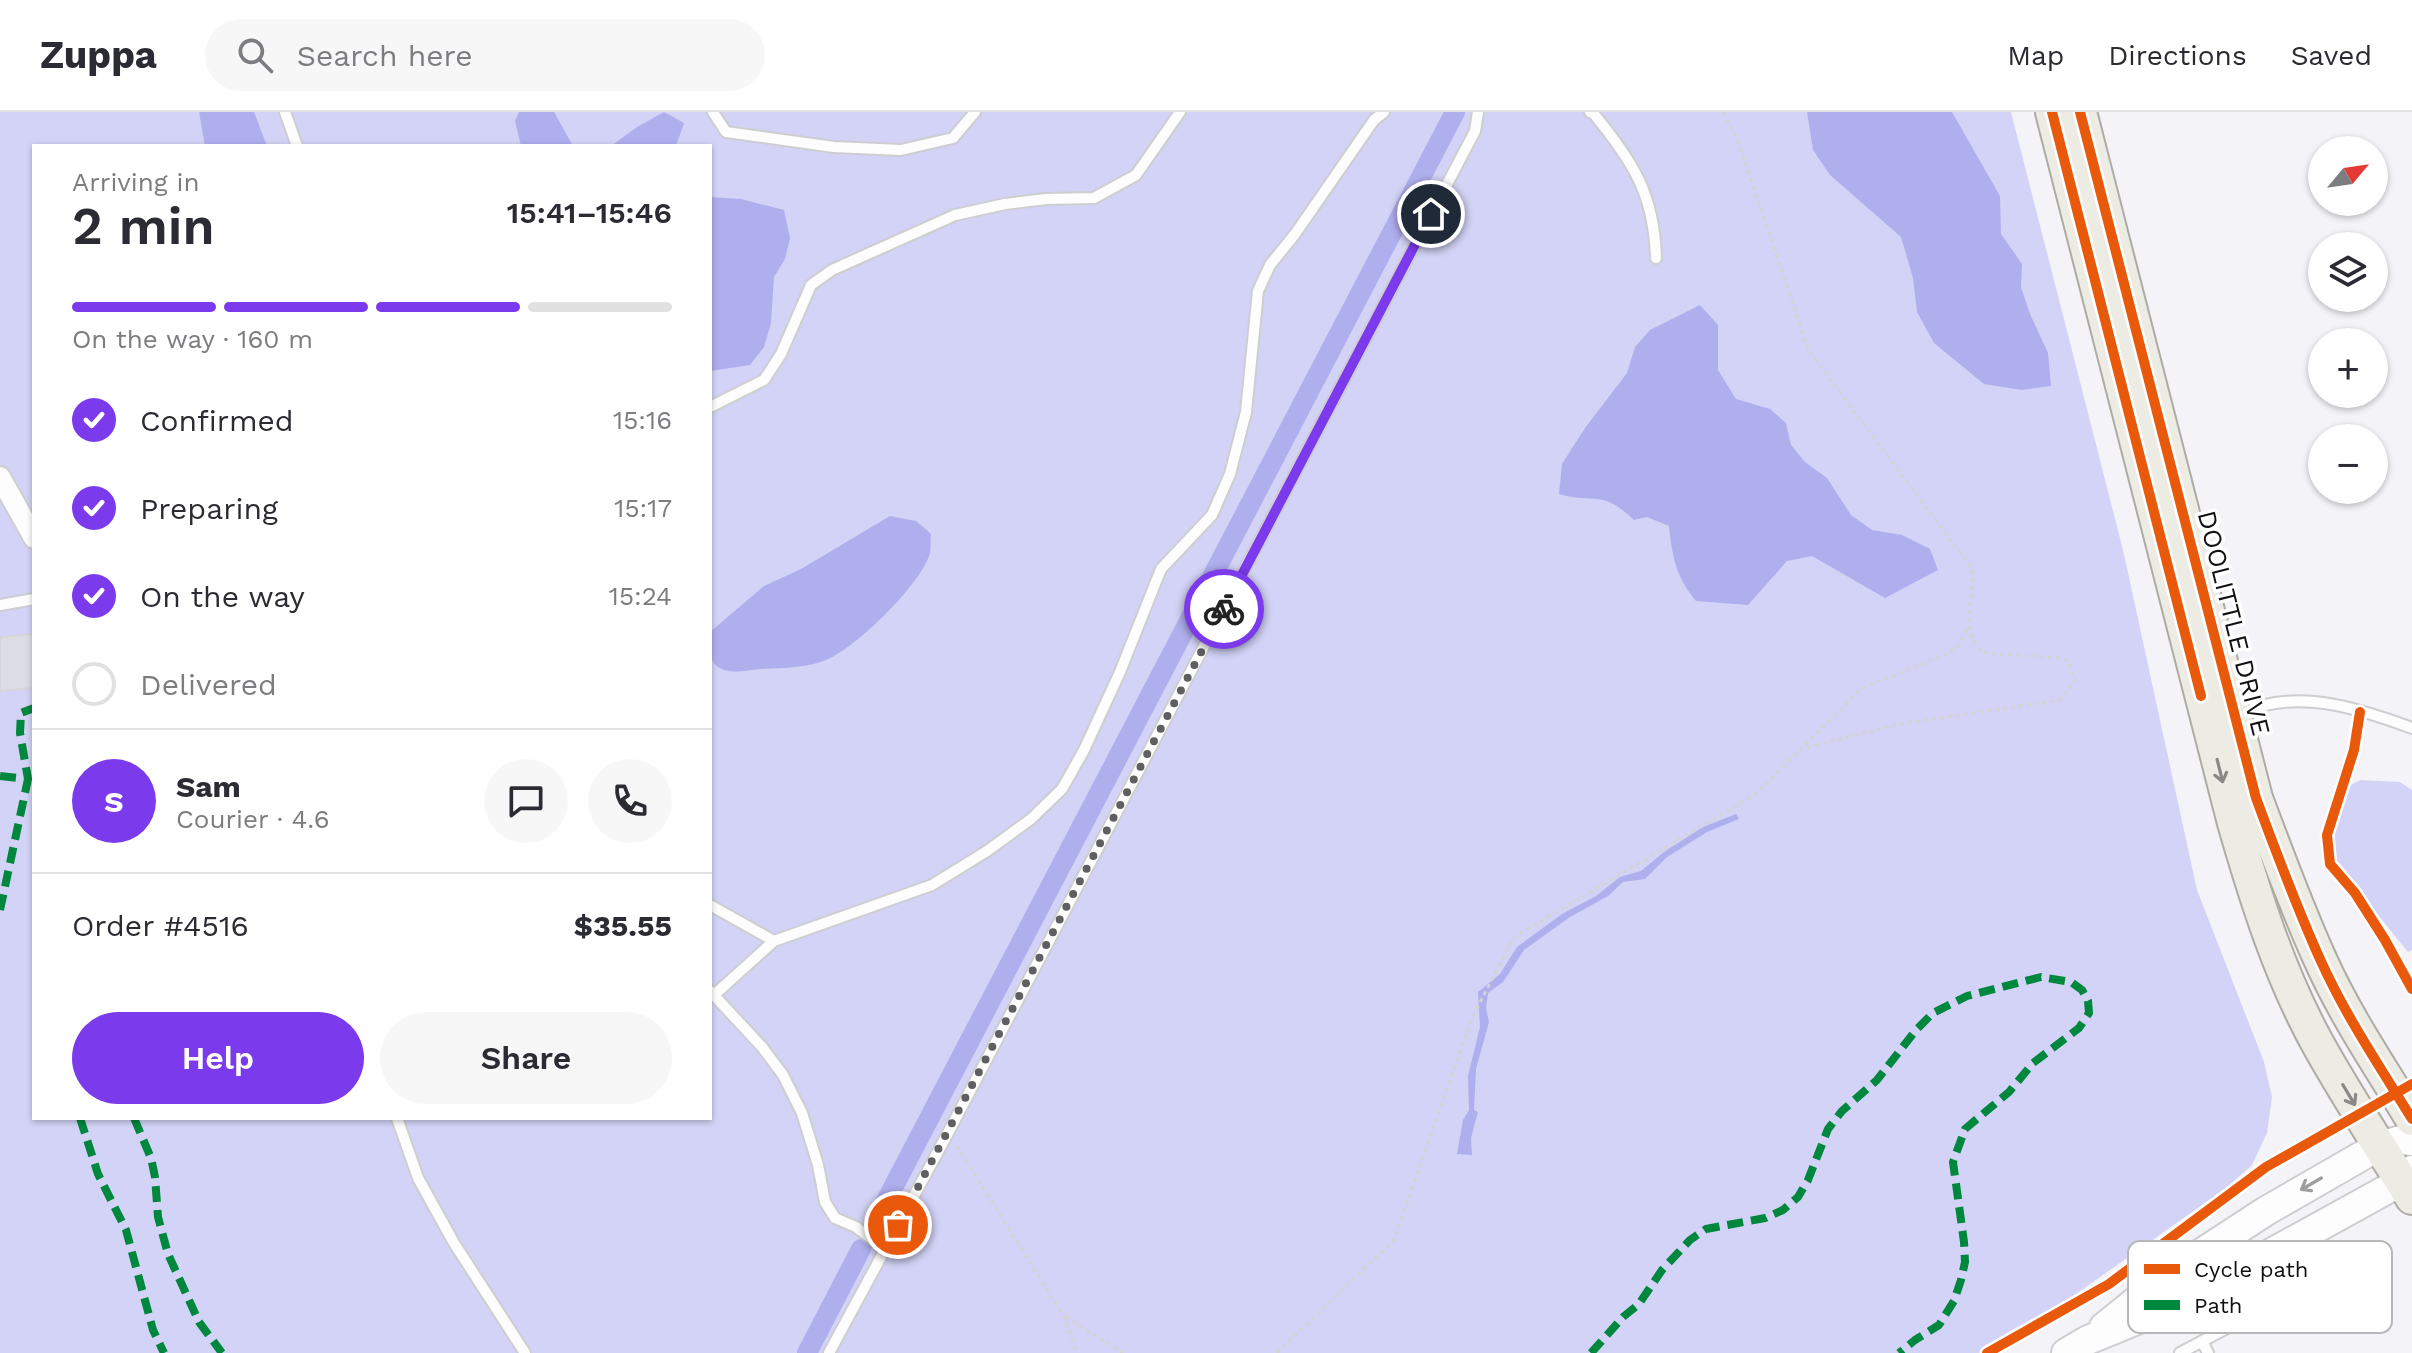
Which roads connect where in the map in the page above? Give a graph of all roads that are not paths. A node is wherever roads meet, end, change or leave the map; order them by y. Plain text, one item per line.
1 (285, 112) edge
2 (713, 112) edge
3 (975, 112) edge
4 (1180, 112) edge
5 (1384, 112) edge
6 (1478, 112) edge
7 (1590, 112) edge
8 (2052, 112) edge
9 (2080, 112) edge
10 (1370, 116) edge
11 (296, 144) edge
12 (1656, 258) dead end
13 (712, 406) edge
14 (0, 477) edge
15 (32, 534) edge
16 (32, 599) edge
17 (0, 605) edge
18 (2235, 717) junction
19 (2412, 728) edge
20 (712, 906) edge
21 (774, 941) junction
22 (712, 993) edge
23 (2412, 1119) edge
24 (398, 1120) edge
25 (2412, 1141) edge
26 (2379, 1146) junction
27 (2409, 1183) edge
28 (2220, 1241) edge
29 (2298, 1241) edge
30 (885, 1249) junction
31 (2128, 1307) edge
32 (2128, 1325) edge
33 (2204, 1333) edge
34 (2218, 1333) edge
35 (2207, 1339) junction
36 (2077, 1347) edge
37 (525, 1353) edge
38 (829, 1353) edge
39 (2180, 1353) edge
40 (2208, 1353) edge

1 - 11 lane
2 - 3 lane
4 - 13 lane
5 - 10 lane
6 - 30 lane
7 - 12 lane
8 -> 26 main road, DOOLITTLE DRIVE
9 - 18 main road, DOOLITTLE DRIVE
10 - 21 lane
14 - 15 street
16 - 17 lane
18 - 19 lane
18 - 23 main road, DOOLITTLE DRIVE
20 - 21 lane
21 - 22 lane
22 - 30 lane
24 - 37 lane
25 - 26 main road
26 - 27 main road, DOOLITTLE DRIVE
26 -> 28 main road
27 - 29 main road
30 - 38 lane
31 -> 36 main road
32 - 36 main road
33 - 35 lane
34 - 35 lane
35 - 39 lane
35 - 40 lane

